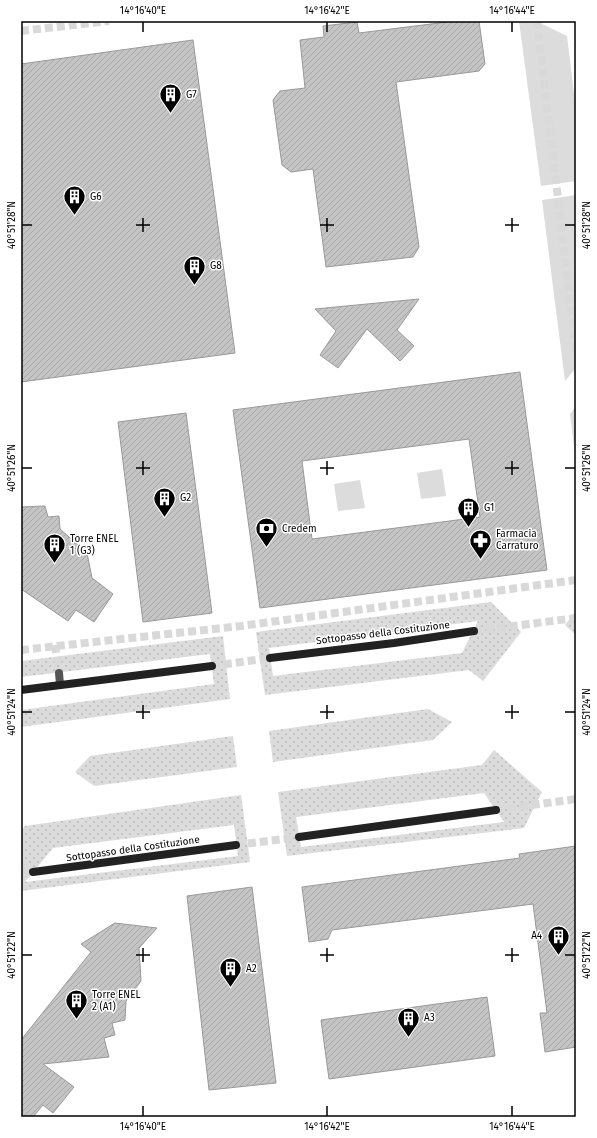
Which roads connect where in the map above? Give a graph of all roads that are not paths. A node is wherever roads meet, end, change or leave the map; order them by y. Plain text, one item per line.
1 (474, 631) tunnel mouth
2 (270, 658) tunnel mouth
3 (212, 666) tunnel mouth
4 (59, 672) tunnel mouth
5 (60, 684) junction
6 (21, 690) edge
7 (496, 810) tunnel mouth
8 (299, 837) tunnel mouth
9 (236, 845) tunnel mouth
10 (33, 872) dead end

1 - 2 main road, Sottopasso della Costituzione
3 - 5 main road
4 - 5 street
5 - 6 main road
7 - 8 main road
9 - 10 main road, Sottopasso della Costituzione

